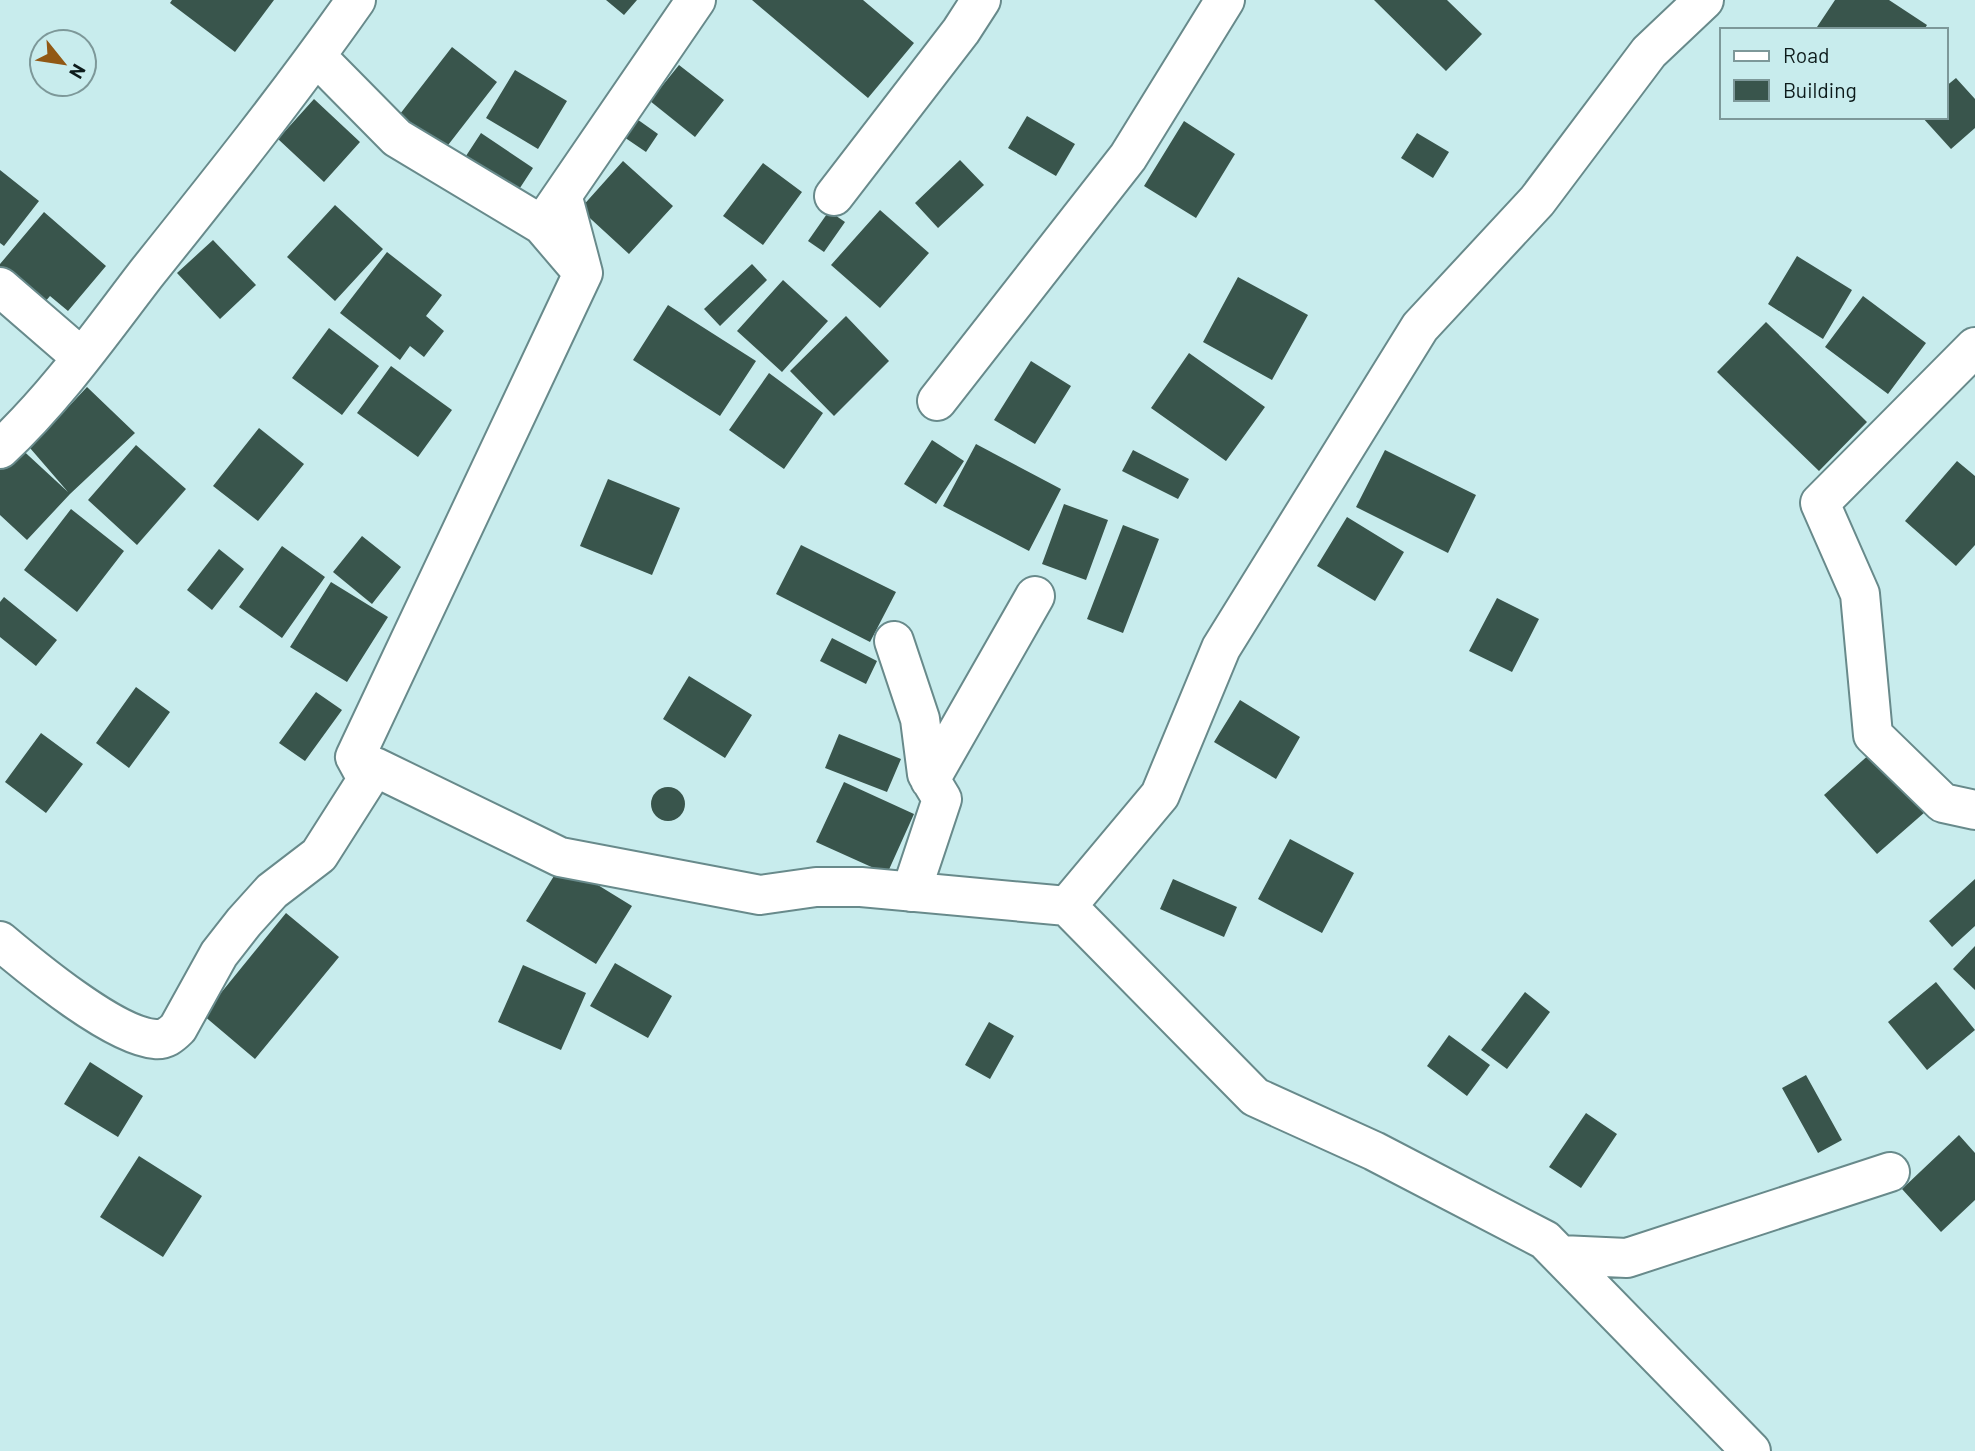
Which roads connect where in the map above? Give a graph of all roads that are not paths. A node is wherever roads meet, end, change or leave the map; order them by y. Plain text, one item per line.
1 (356, 0) edge
2 (696, 0) edge
3 (981, 0) edge
4 (1225, 0) edge
5 (1704, 0) edge
6 (316, 56) junction
7 (834, 196) dead end
8 (542, 225) junction
9 (0, 287) edge
10 (1975, 348) edge
11 (81, 357) junction
12 (937, 401) dead end
13 (0, 449) edge
14 (1035, 596) dead end
15 (894, 641) dead end
16 (367, 779) junction
17 (930, 780) junction
18 (1975, 810) edge
19 (911, 892) junction
20 (1067, 906) junction
21 (0, 941) edge
22 (1890, 1172) dead end
23 (1561, 1255) junction
24 (1751, 1451) edge

1 - 6 street
2 - 8 street
3 - 7 street
4 - 12 street
5 - 20 street
6 - 8 street
6 - 11 street
8 - 16 street
9 - 11 street
10 - 18 street
11 - 13 street
14 - 17 street
15 - 17 street
16 - 19 street
16 - 21 street
17 - 19 street
19 - 20 street
20 - 23 street
22 - 23 street
23 - 24 street

